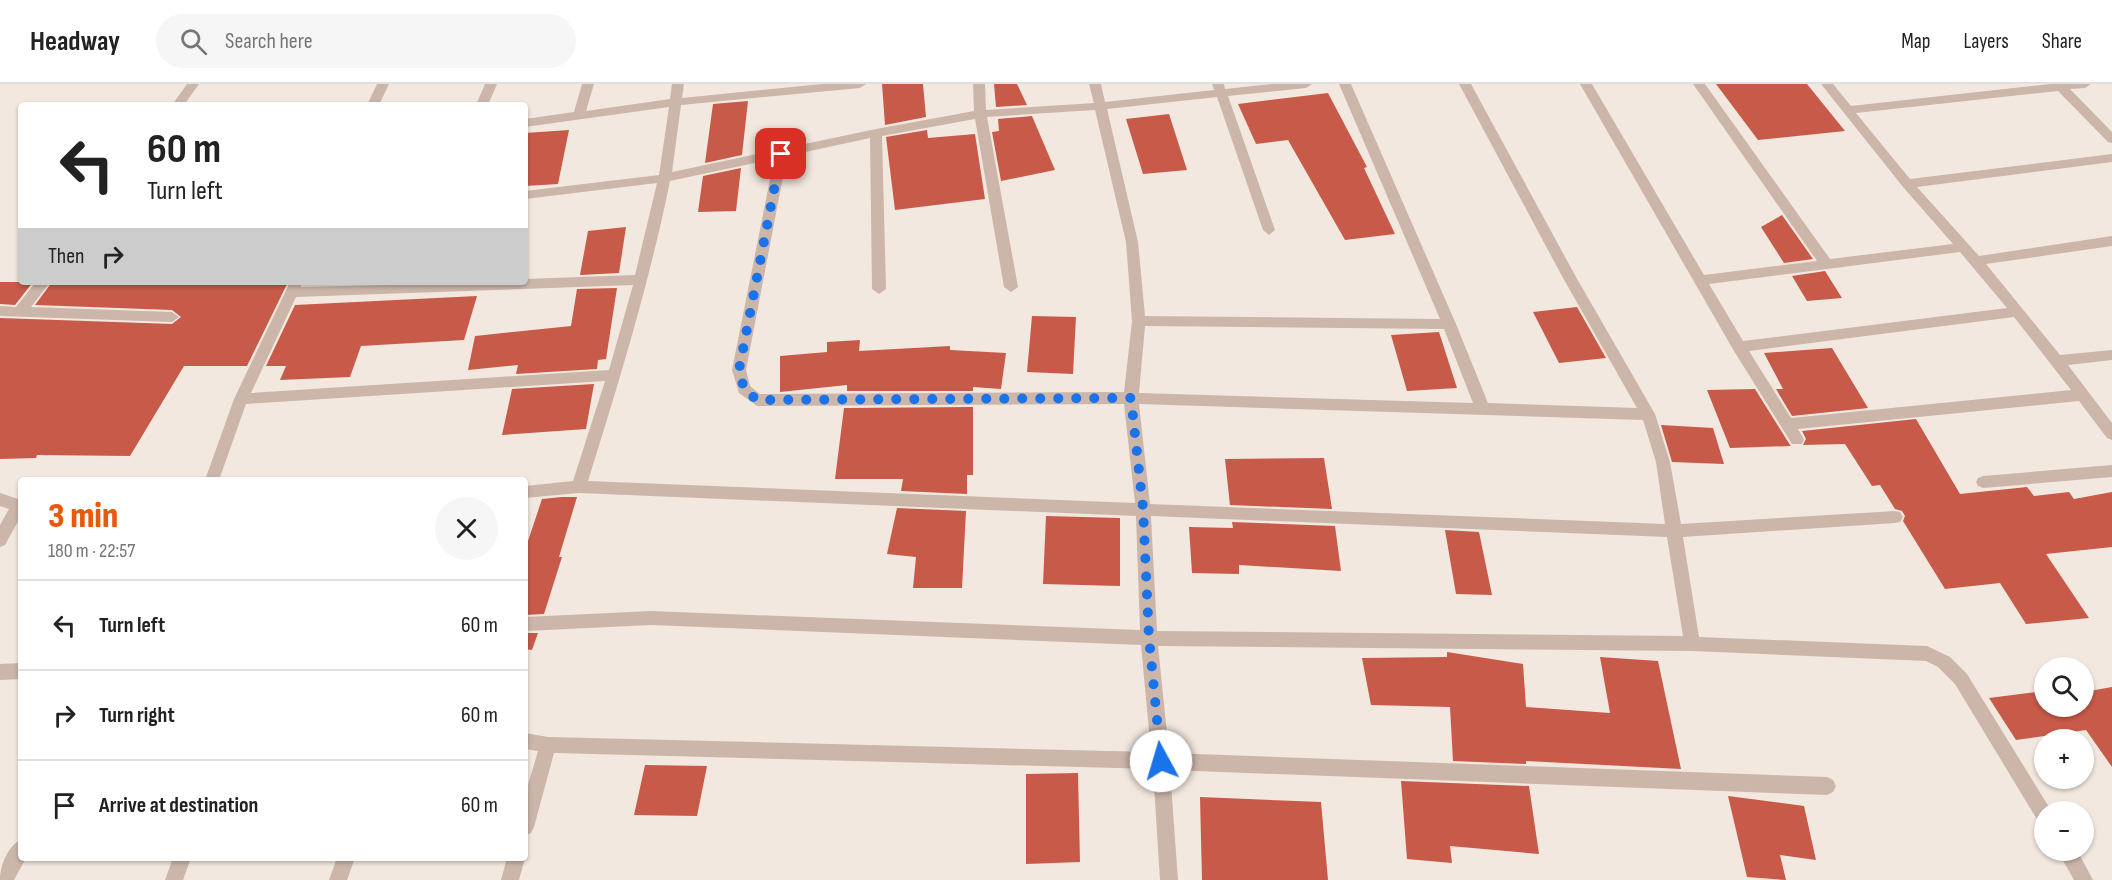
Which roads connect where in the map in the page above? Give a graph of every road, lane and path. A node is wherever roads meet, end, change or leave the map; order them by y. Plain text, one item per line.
1 (193, 84) edge
2 (383, 84) edge
3 (491, 84) edge
4 (588, 84) edge
5 (678, 84) edge
6 (860, 84) edge
7 (979, 84) edge
8 (1095, 84) edge
9 (1306, 84) edge
10 (1345, 84) edge
11 (1465, 84) edge
12 (1586, 84) edge
13 (1699, 84) edge
14 (1827, 84) edge
15 (2085, 84) edge
16 (818, 85) edge
17 (2060, 85) edge
18 (1220, 88) edge
19 (180, 102) edge
20 (374, 102) edge
21 (483, 102) edge
22 (676, 102) junction
23 (1099, 106) junction
24 (1847, 110) junction
25 (980, 114) junction
26 (579, 116) junction
27 (528, 123) edge
28 (876, 133) junction
29 (2112, 139) edge
30 (781, 154) junction
31 (2112, 158) edge
32 (665, 178) junction
33 (1907, 184) junction
34 (528, 195) edge
35 (1269, 230) dead end
36 (2112, 241) edge
37 (1964, 247) junction
38 (1976, 261) junction
39 (1826, 263) junction
40 (641, 280) junction
41 (1701, 280) junction
42 (528, 282) edge
43 (41, 285) edge
44 (393, 285) edge
45 (294, 287) edge
46 (1011, 287) dead end
47 (879, 289) dead end
48 (0, 311) edge
49 (19, 312) junction
50 (2016, 312) junction
51 (172, 317) dead end
52 (1138, 321) junction
53 (1449, 324) junction
54 (1740, 347) junction
55 (2112, 355) edge
56 (2057, 361) junction
57 (615, 375) junction
58 (2081, 395) junction
59 (1131, 398) junction
60 (241, 399) junction
61 (1483, 410) junction
62 (1648, 414) junction
63 (1786, 424) junction
64 (2112, 434) edge
65 (1797, 440) dead end
66 (2112, 471) edge
67 (213, 477) edge
68 (1983, 482) dead end
69 (579, 487) junction
70 (528, 492) edge
71 (0, 499) edge
72 (18, 507) edge
73 (1143, 508) junction
74 (18, 509) edge
75 (1895, 517) dead end
76 (1674, 531) junction
77 (0, 540) edge
78 (528, 624) edge
79 (1149, 638) junction
80 (1692, 644) junction
81 (18, 671) edge
82 (0, 672) edge
83 (528, 742) edge
84 (548, 745) junction
85 (1161, 761) junction
86 (1827, 786) dead end
87 (2036, 801) edge
88 (528, 816) edge
89 (18, 854) edge
90 (181, 861) edge
91 (345, 861) edge
92 (515, 861) edge
93 (2073, 861) edge
94 (4, 880) edge
95 (174, 880) edge
96 (338, 880) edge
97 (510, 880) edge
98 (1169, 880) edge
99 (2084, 880) edge

1 - 19 street
2 - 20 street
3 - 21 street
4 - 26 street
5 - 22 street
6 - 16 street
7 - 25 street
8 - 23 street
9 - 18 street
10 - 53 street
11 - 62 street
12 - 41 street
13 - 39 street
14 - 24 street
15 - 17 street
16 - 22 street
17 - 24 street
17 - 29 street
18 - 23 street
18 - 35 street
22 - 26 street
22 - 32 street
23 - 25 street
23 - 52 street
24 - 33 street
25 - 28 street
25 - 46 street
26 - 27 street
28 - 30 street
28 - 47 street
30 - 32 street
30 - 59 street
31 - 33 street
32 - 34 street
32 - 40 street
33 - 37 street
36 - 38 street
37 - 38 street
37 - 39 street
38 - 50 street
39 - 41 street
40 - 42 street
40 - 57 street
41 - 54 street
43 - 49 street
44 - 45 street
45 - 60 street
48 - 49 street
49 - 51 street
50 - 54 street
50 - 56 street
52 - 53 street
52 - 59 street
53 - 61 street
54 - 63 street
55 - 56 street
56 - 58 street
57 - 60 street
57 - 69 street
58 - 63 street
58 - 64 street
59 - 61 street
59 - 73 street
60 - 67 street
61 - 62 street
62 - 76 street
63 - 65 street
66 - 68 street
69 - 70 street
69 - 73 street
71 - 72 street
73 - 76 street
73 - 79 street
74 - 77 street
75 - 76 street
76 - 80 street
78 - 79 street
79 - 80 street
79 - 85 street
80 - 87 street
81 - 82 street
83 - 84 street
84 - 85 street
84 - 88 street
85 - 86 street
85 - 98 street
89 - 94 street
90 - 95 street
91 - 96 street
92 - 97 street
93 - 99 street

